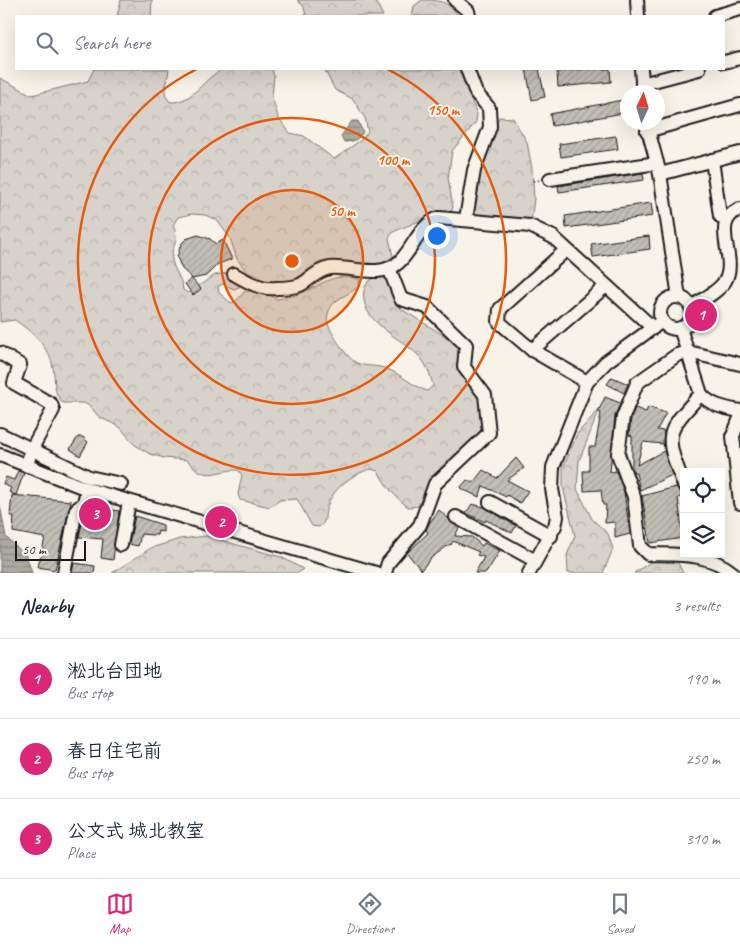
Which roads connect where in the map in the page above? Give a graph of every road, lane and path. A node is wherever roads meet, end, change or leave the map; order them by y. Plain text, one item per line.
1 (455, 0) edge
2 (637, 0) edge
3 (740, 9) edge
4 (468, 15) edge
5 (638, 15) edge
6 (719, 15) edge
7 (740, 58) edge
8 (725, 62) edge
9 (467, 70) edge
10 (641, 70) edge
11 (695, 70) edge
12 (643, 85) edge
13 (652, 85) edge
14 (740, 105) edge
15 (665, 123) edge
16 (647, 130) edge
17 (740, 153) edge
18 (712, 160) junction
19 (658, 169) junction
20 (550, 178) dead end
21 (740, 209) edge
22 (466, 219) junction
23 (727, 220) junction
24 (566, 250) junction
25 (389, 268) junction
26 (234, 274) dead end
27 (606, 286) junction
28 (679, 297) junction
29 (691, 307) junction
30 (657, 324) junction
31 (680, 328) junction
32 (532, 350) junction
33 (0, 352) edge
34 (688, 352) junction
35 (740, 364) edge
36 (587, 382) junction
37 (701, 394) junction
38 (740, 411) edge
39 (740, 418) edge
40 (0, 434) edge
41 (32, 450) junction
42 (0, 455) edge
43 (27, 466) junction
44 (680, 475) edge
45 (121, 484) dead end
46 (87, 489) junction
47 (129, 502) junction
48 (490, 502) dead end
49 (740, 503) edge
50 (456, 517) dead end
51 (551, 536) junction
52 (121, 545) dead end
53 (680, 555) edge
54 (707, 558) edge
55 (534, 560) junction
56 (64, 573) edge
57 (376, 573) edge
58 (385, 573) edge
59 (529, 573) edge
60 (733, 573) edge

1 - 4 street
2 - 5 street
3 - 6 street
7 - 8 street
9 - 22 street
10 - 12 street
11 - 13 street
14 - 15 street
16 - 19 street
17 - 18 street
18 - 19 street
18 - 23 street
19 - 20 street
19 - 28 street
21 - 23 street
22 - 24 street
22 - 25 street
23 - 29 street
24 - 27 street
24 - 32 street
25 - 26 street
25 - 58 street
27 - 30 street
27 - 32 street
28 - 29 street
28 - 30 street
29 - 31 street
30 - 31 street
30 - 36 street
31 - 34 street
32 - 36 street
33 - 41 street
34 - 35 street
34 - 37 street
34 - 53 street
36 - 51 street
37 - 38 street
37 - 44 street
39 - 49 street
40 - 41 street
41 - 43 street
41 - 45 street
42 - 43 street
43 - 46 street
46 - 47 street
46 - 56 street
47 - 52 street
47 - 57 street
48 - 51 street
50 - 55 street
51 - 55 street
54 - 60 street
55 - 59 street

